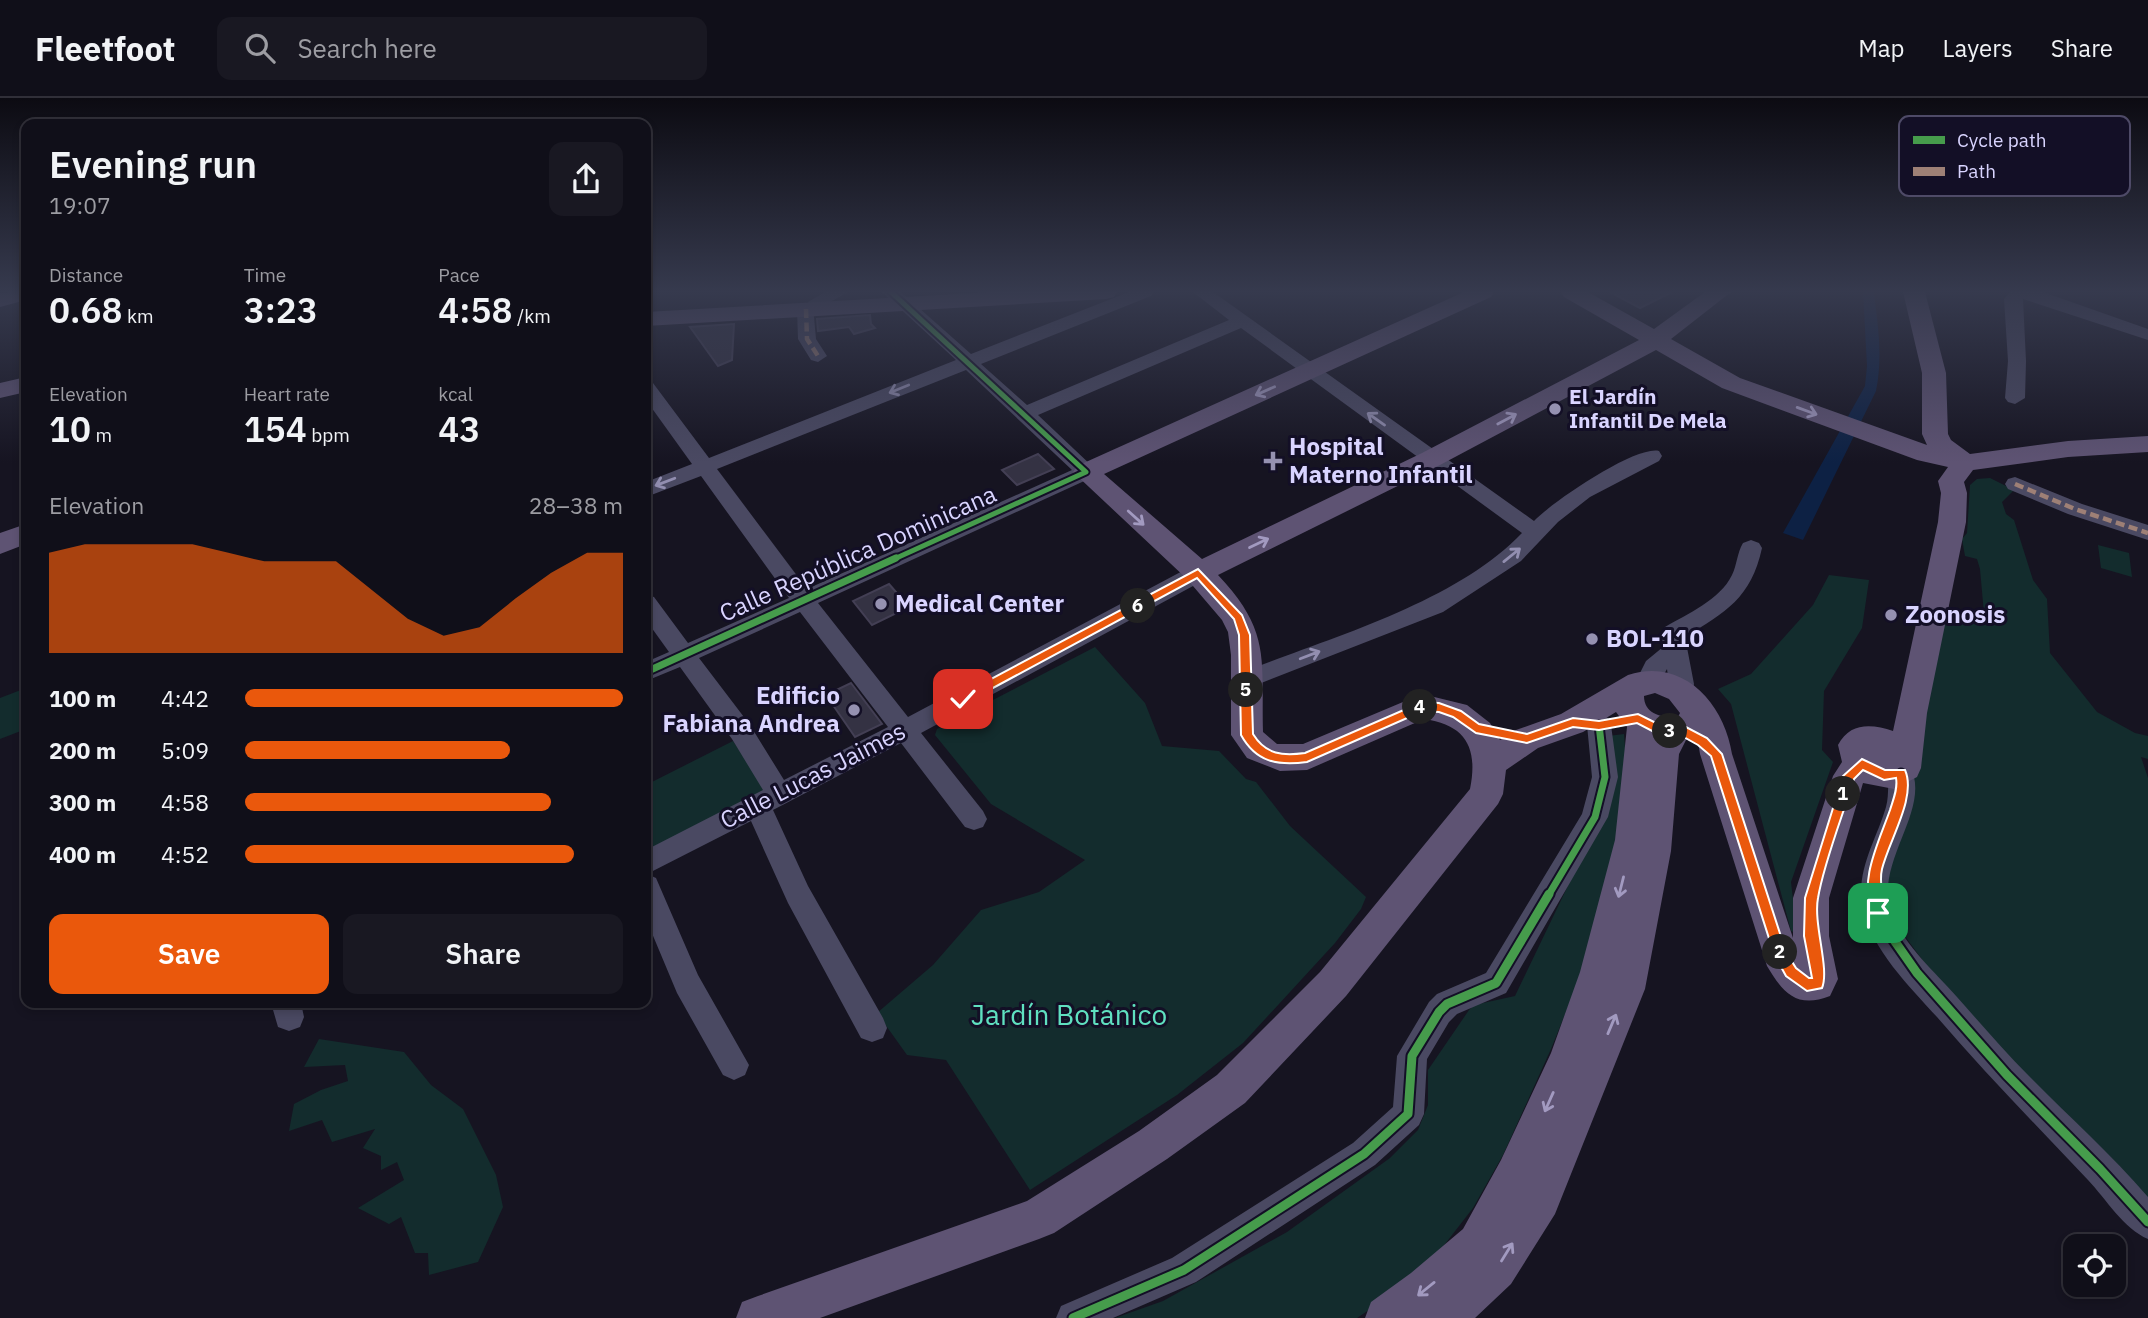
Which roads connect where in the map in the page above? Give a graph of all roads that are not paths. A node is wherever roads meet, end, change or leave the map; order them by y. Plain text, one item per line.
1 (813, 349) edge
2 (953, 349) edge
3 (1000, 349) edge
4 (1177, 349) edge
5 (1279, 349) edge
6 (1357, 349) edge
7 (1640, 349) edge
8 (1673, 349) edge
9 (1928, 349) edge
10 (2015, 349) edge
11 (818, 356) dead end
12 (967, 362) junction
13 (1308, 371) junction
14 (21, 385) edge
15 (0, 391) edge
16 (651, 394) edge
17 (2015, 398) dead end
18 (1025, 413) junction
19 (1935, 434) junction
20 (2148, 444) edge
21 (1899, 445) junction
22 (1652, 456) dead end
23 (1431, 459) junction
24 (705, 467) junction
25 (1086, 472) junction
26 (1958, 472) junction
27 (2015, 484) dead end
28 (651, 488) edge
29 (1536, 533) junction
30 (2148, 533) edge
31 (21, 535) edge
32 (0, 544) edge
33 (1751, 548) dead end
34 (1198, 573) junction
35 (803, 600) junction
36 (651, 610) edge
37 (1674, 652) junction
38 (681, 655) junction
39 (651, 670) edge
40 (1246, 680) junction
41 (1662, 708) junction
42 (1911, 713) junction
43 (1402, 716) junction
44 (1586, 724) junction
45 (905, 728) junction
46 (1476, 728) junction
47 (1527, 739) junction
48 (1860, 752) junction
49 (1492, 762) junction
50 (1903, 767) junction
51 (768, 799) junction
52 (1466, 816) junction
53 (974, 819) dead end
54 (651, 860) edge
55 (651, 898) edge
56 (872, 1028) dead end
57 (734, 1065) dead end
58 (2148, 1222) edge
59 (758, 1318) edge
60 (1073, 1318) edge
61 (1387, 1318) edge
62 (1442, 1318) edge

1 - 11 street
2 - 12 street
3 - 12 street
4 - 18 street
5 - 13 street
6 - 13 main road, Calle República Dominicana
23 -> 7 main road, Calle Lucas Jaimes
8 -> 21 main road
9 - 19 main road
10 - 17 street
12 - 18 street
12 -> 24 street
23 -> 13 street
13 -> 25 main road, Calle República Dominicana
14 - 15 main road
16 - 24 street
18 - 25 street
19 - 21 main road
19 - 26 main road
20 - 26 main road
21 - 26 main road
22 - 29 street
23 - 29 street
34 -> 23 main road, Calle Lucas Jaimes
24 -> 28 street
24 - 35 street
25 -> 34 main road
25 - 35 street, Calle República Dominicana
26 - 42 main road
27 - 30 street
40 -> 29 street
31 - 32 main road
33 - 37 street
34 - 40 main road
34 - 45 street, Calle Lucas Jaimes
35 - 38 street, Calle República Dominicana
35 - 45 street
36 - 38 street
37 - 41 street
37 - 41 street
38 - 39 street, Calle República Dominicana
38 - 51 street
40 - 43 main road
41 - 44 main road
41 - 48 main road
41 -> 61 main road
62 -> 41 main road
42 - 48 main road
42 - 50 main road
43 - 46 main road
43 - 52 main road
44 - 47 main road
44 - 60 street
45 - 51 street, Calle Lucas Jaimes
45 - 53 street
46 - 47 main road
46 - 49 main road
47 - 49 main road
48 - 50 main road
49 - 52 main road
50 - 58 street
51 - 54 street, Calle Lucas Jaimes
51 - 56 street
52 - 59 main road
55 - 57 street

